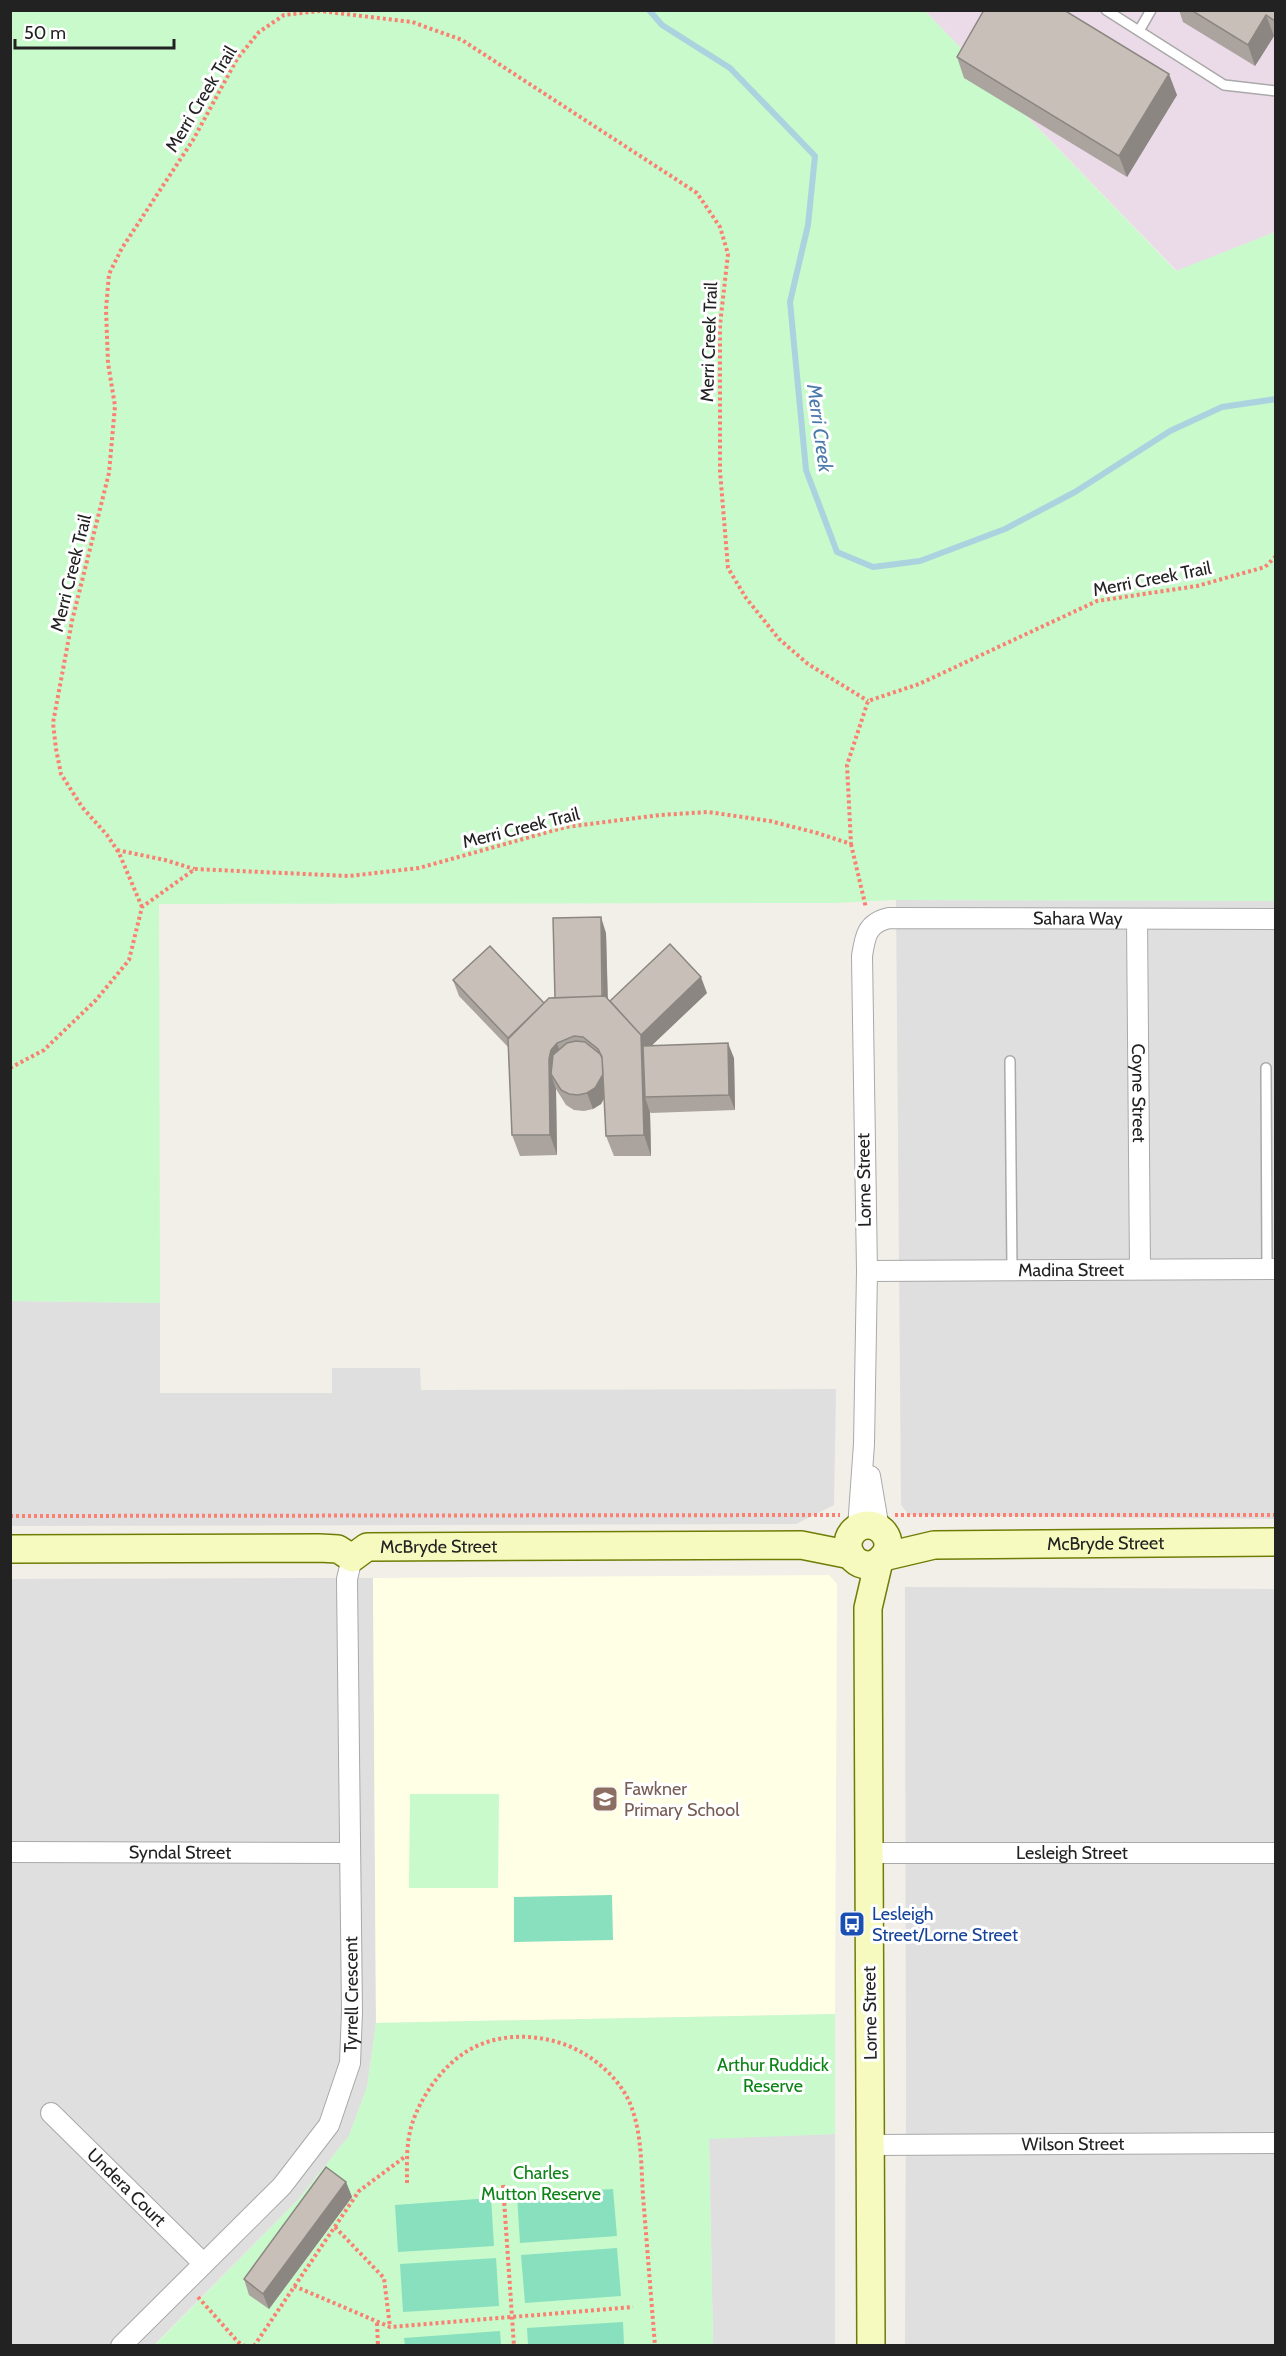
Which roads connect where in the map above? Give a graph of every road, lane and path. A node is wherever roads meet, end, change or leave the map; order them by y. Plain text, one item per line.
1 (1106, 10) edge
2 (1151, 10) edge
3 (1139, 30) junction
4 (1275, 91) edge
5 (1275, 556) edge
6 (868, 701) junction
7 (851, 844) junction
8 (117, 850) junction
9 (195, 869) junction
10 (142, 907) junction
11 (1137, 919) junction
12 (1275, 919) edge
13 (878, 920) junction
14 (1010, 1061) dead end
15 (10, 1068) edge
16 (1266, 1068) dead end
17 (1140, 1268) junction
18 (1012, 1269) junction
19 (1271, 1269) edge
20 (867, 1271) junction
21 (1275, 1515) edge
22 (10, 1516) edge
23 (868, 1539) junction
24 (1275, 1542) edge
25 (10, 1549) edge
26 (352, 1558) junction
27 (10, 1852) edge
28 (868, 1852) junction
29 (349, 1853) junction
30 (1275, 1853) edge
31 (51, 2113) dead end
32 (1275, 2143) edge
33 (871, 2145) junction
34 (406, 2156) junction
35 (407, 2183) dead end
36 (503, 2185) dead end
37 (335, 2227) junction
38 (203, 2263) junction
39 (183, 2283) junction
40 (294, 2286) junction
41 (633, 2307) dead end
42 (512, 2317) junction
43 (377, 2323) junction
44 (390, 2327) junction
45 (121, 2346) edge
46 (244, 2346) edge
47 (254, 2346) edge
48 (378, 2346) edge
49 (514, 2346) edge
50 (655, 2346) edge
51 (871, 2346) edge

1 - 3 lane
2 - 3 lane
3 - 4 lane
5 - 6 path, Merri Creek Trail
6 - 7 path
6 - 8 path, Merri Creek Trail
7 - 9 path, Merri Creek Trail
7 - 13 path
8 - 9 path, Merri Creek Trail
8 - 10 path, Merri Creek Trail
9 - 10 path
10 - 15 path
11 - 12 street, Sahara Way
11 - 13 street, Sahara Way
11 - 17 street, Coyne Street
13 - 20 street, Lorne Street
14 - 18 lane
16 - 19 lane
17 - 18 street, Madina Street
17 - 19 street, Madina Street
18 - 20 street, Madina Street
20 - 23 street, Lorne Street
21 - 23 path
22 - 23 path
23 - 24 street, McBryde Street
23 - 26 street, McBryde Street
23 - 28 street, Lorne Street
25 - 26 street
26 - 29 street, Tyrrell Crescent
27 - 29 street, Syndal Street
28 - 30 street, Lesleigh Street
28 - 33 street, Lorne Street
29 - 38 street, Tyrrell Crescent
31 - 38 street, Undera Court
32 - 33 street, Wilson Street
33 - 51 street, Lorne Street
34 - 35 path
34 - 37 path
34 - 50 path
36 - 42 path
37 - 40 path
37 - 44 path
38 - 39 street, Tyrrell Crescent
39 - 45 street, Tyrrell Crescent
39 - 46 path
40 - 43 path
40 - 47 path
41 - 42 path
42 - 44 path
42 - 49 path
43 - 44 path
43 - 48 path

